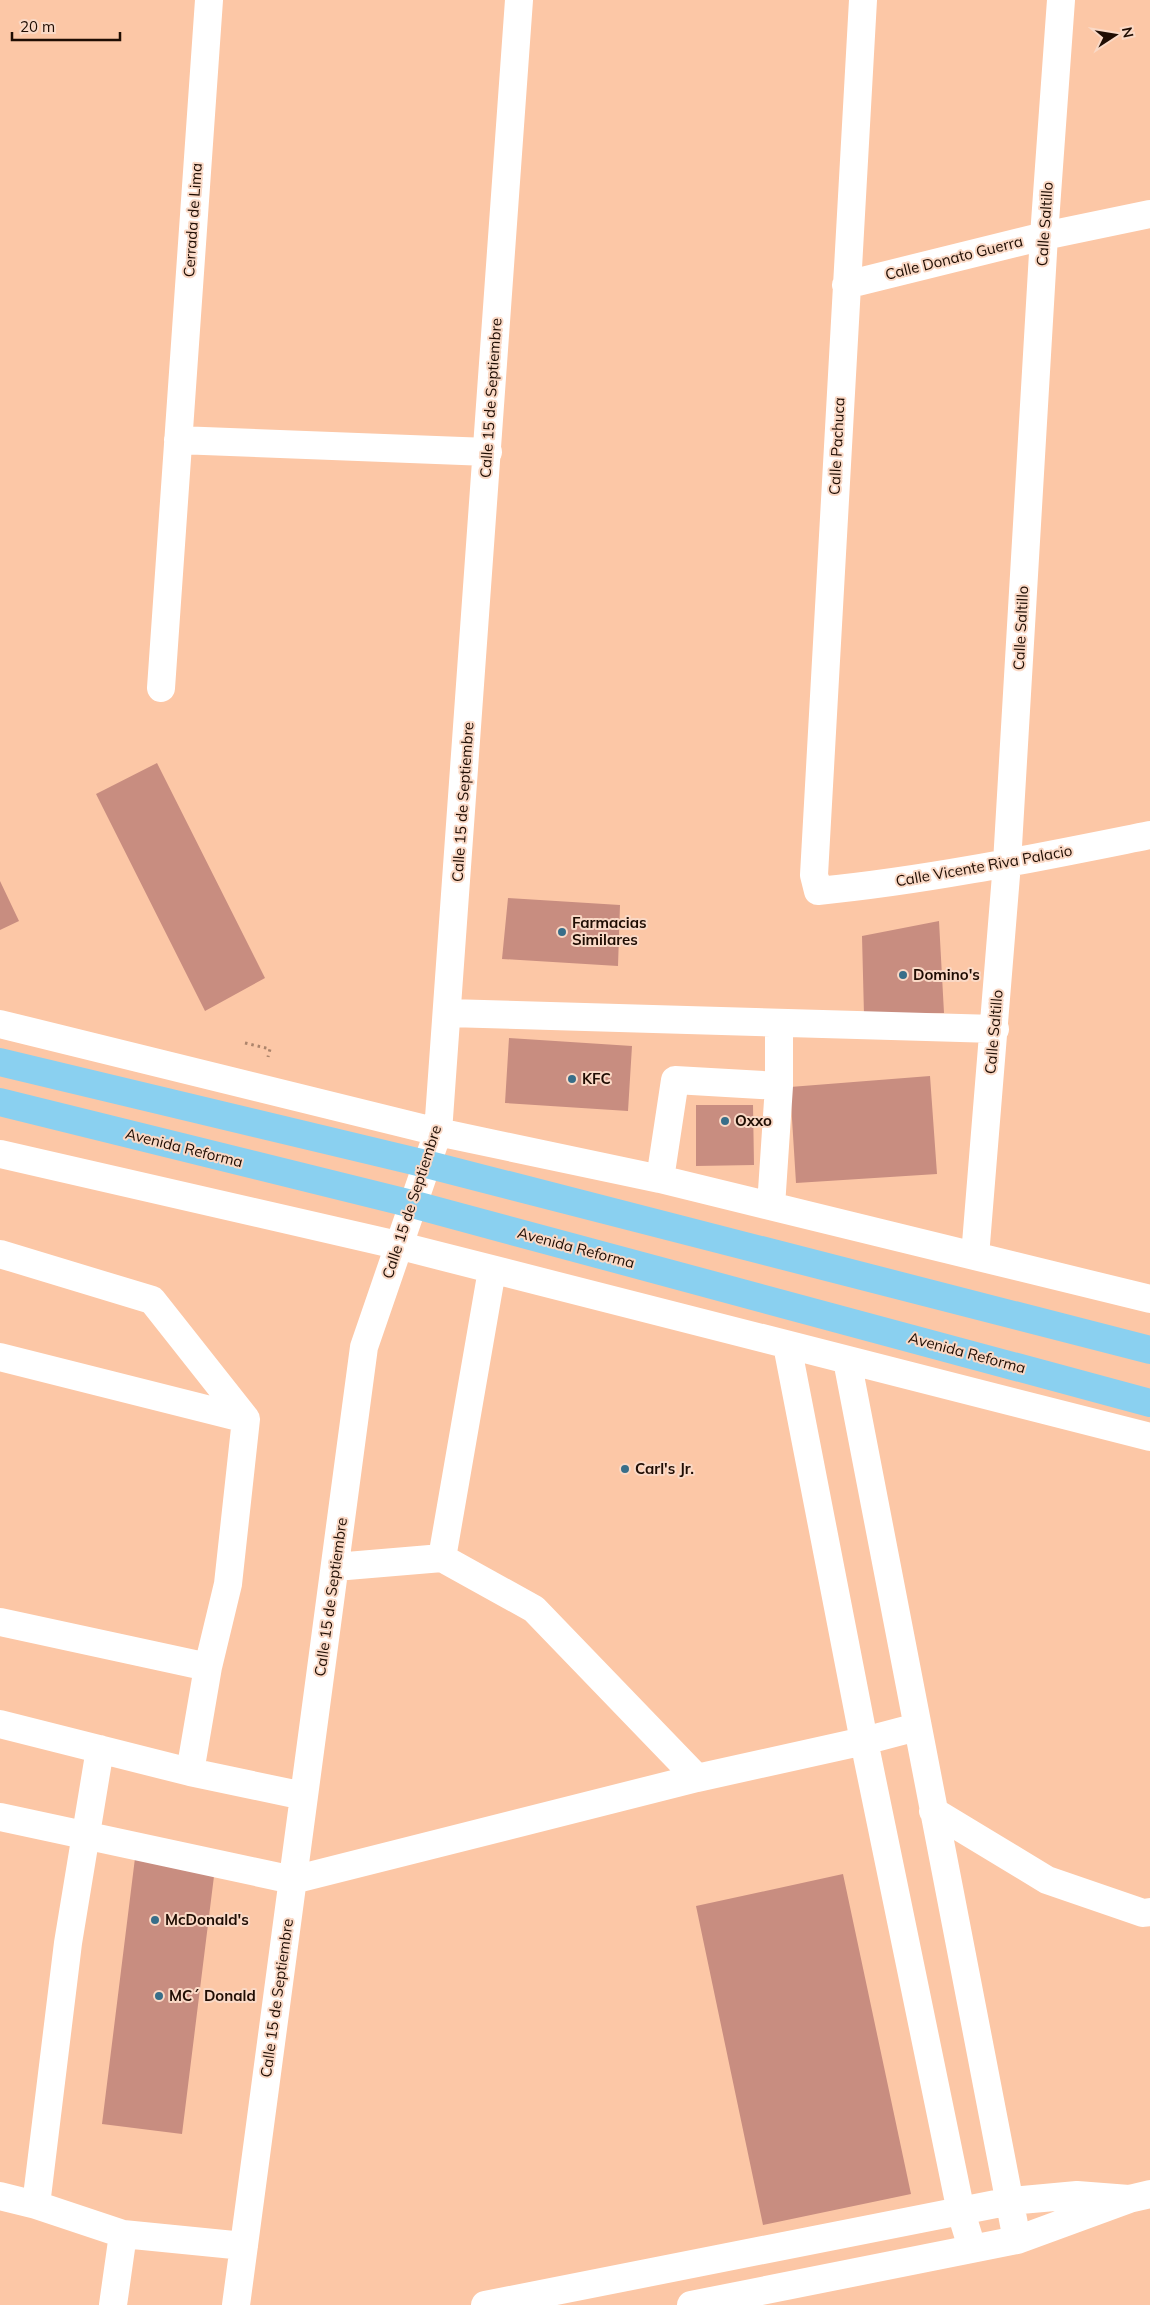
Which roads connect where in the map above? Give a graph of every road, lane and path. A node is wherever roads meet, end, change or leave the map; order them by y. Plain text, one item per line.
1 (209, 0) edge
2 (519, 0) edge
3 (863, 0) edge
4 (1061, 0) edge
5 (1150, 214) edge
6 (1044, 236) junction
7 (846, 285) junction
8 (178, 440) junction
9 (488, 452) junction
10 (161, 688) dead end
11 (1150, 836) edge
12 (1007, 863) junction
13 (818, 891) joint
14 (448, 1013) junction
15 (779, 1023) junction
16 (0, 1024) edge
17 (995, 1029) junction
18 (0, 1062) edge
19 (779, 1086) junction
20 (0, 1102) edge
21 (438, 1132) junction
22 (0, 1154) edge
23 (426, 1164) junction
24 (660, 1179) junction
25 (412, 1204) junction
26 (771, 1206) junction
27 (397, 1246) junction
28 (0, 1254) edge
29 (975, 1256) junction
30 (492, 1270) junction
31 (1150, 1299) edge
32 (788, 1345) junction
33 (1150, 1350) edge
34 (0, 1356) edge
35 (847, 1360) junction
36 (1150, 1403) edge
37 (246, 1419) junction
38 (1150, 1437) edge
39 (442, 1558) junction
40 (335, 1567) junction
41 (0, 1622) edge
42 (208, 1667) junction
43 (0, 1724) edge
44 (917, 1727) junction
45 (864, 1741) junction
46 (100, 1749) junction
47 (190, 1772) junction
48 (697, 1778) junction
49 (304, 1796) junction
50 (933, 1811) junction
51 (0, 1817) edge
52 (86, 1835) junction
53 (293, 1880) junction
54 (1150, 1912) edge
55 (0, 2196) edge
56 (1140, 2196) edge
57 (1011, 2201) junction
58 (36, 2206) junction
59 (961, 2212) junction
60 (876, 2228) junction
61 (123, 2234) junction
62 (1017, 2240) junction
63 (244, 2246) junction
64 (972, 2248) junction
65 (883, 2266) junction
66 (679, 2267) junction
67 (555, 2298) edge
68 (113, 2305) edge
69 (236, 2305) edge
70 (485, 2305) edge
71 (689, 2305) edge

1 - 8 street, Cerrada de Lima
2 - 9 street, Calle 15 de Septiembre
3 - 7 street, Calle Pachuca
4 - 6 street, Calle Saltillo
5 - 6 street, Calle Donato Guerra
6 - 7 street, Calle Donato Guerra
6 - 12 street, Calle Saltillo
7 - 13 street, Calle Pachuca
8 - 9 street
8 - 10 street, Cerrada de Lima
9 - 14 street, Calle 15 de Septiembre
11 - 12 street, Calle Vicente Riva Palacio
12 - 13 street, Calle Vicente Riva Palacio
12 - 17 street, Calle Saltillo
14 - 15 street
14 - 21 street, Calle 15 de Septiembre
15 - 17 street
15 - 19 street
16 - 21 street
17 - 29 street, Calle Saltillo
18 - 23 main road
19 - 24 street
19 - 26 street
20 - 25 main road, Avenida Reforma
21 - 23 street, Calle 15 de Septiembre
21 - 24 street
22 - 27 street
23 - 25 street, Calle 15 de Septiembre
23 - 33 main road
24 - 26 street
25 - 27 street, Calle 15 de Septiembre
25 - 36 main road, Avenida Reforma
26 - 29 street
27 - 30 street
27 - 40 street, Calle 15 de Septiembre
28 - 37 street
29 - 31 street
30 - 32 street
30 - 39 street
32 - 35 street
32 - 45 street
34 - 37 street
35 - 38 street
35 - 44 street
37 - 42 street
39 - 40 street
39 - 48 street
40 - 49 street, Calle 15 de Septiembre
41 - 42 street
42 - 47 street
43 - 46 street
44 - 45 street
44 - 50 street
45 - 48 street
45 - 59 street
46 - 47 street
46 - 52 street
47 - 49 street
48 - 53 street
49 - 53 street, Calle 15 de Septiembre
50 - 54 street
50 - 57 street
51 - 52 street
52 - 53 street
52 - 58 street
53 - 63 street, Calle 15 de Septiembre
55 - 58 street
56 - 57 street
56 - 62 street
57 - 59 street
57 - 62 street
58 - 61 street
59 - 60 street
59 - 64 street
60 - 65 street
60 - 66 street
61 - 63 street
61 - 68 street
62 - 64 street
63 - 69 street, Calle 15 de Septiembre
64 - 65 street
65 - 71 street
66 - 67 street
66 - 71 street
67 - 70 street

